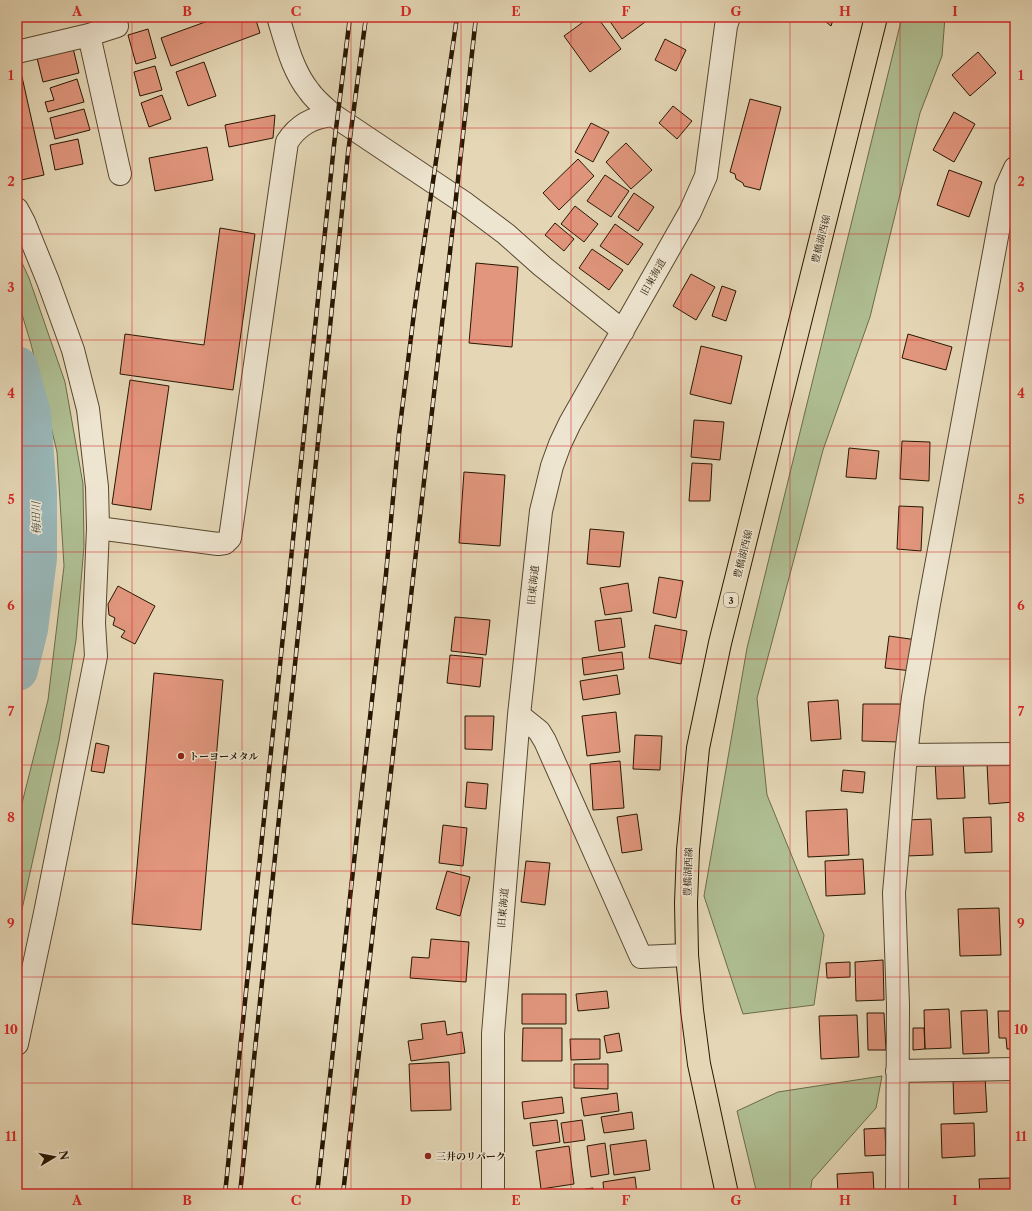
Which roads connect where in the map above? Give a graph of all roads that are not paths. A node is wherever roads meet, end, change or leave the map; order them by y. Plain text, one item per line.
1 (114, 17) edge
2 (278, 17) edge
3 (729, 17) edge
4 (876, 17) edge
5 (88, 35) junction
6 (17, 52) edge
7 (333, 115) junction
8 (1015, 168) edge
9 (120, 174) dead end
10 (17, 210) edge
11 (623, 331) junction
12 (98, 528) junction
13 (519, 715) junction
14 (1015, 754) edge
15 (906, 755) junction
16 (687, 955) junction
17 (17, 1044) edge
18 (1015, 1069) edge
19 (897, 1071) junction
20 (493, 1194) edge
21 (727, 1194) edge
22 (897, 1194) edge

1 - 5 street
2 - 7 street
3 - 11 street, 旧東海道
4 - 16 main road, 豊橋湖西線 / 3
5 - 6 street
5 - 9 street
7 - 11 street
7 - 12 street
8 - 15 street
10 - 12 street
11 - 13 street, 旧東海道
12 - 17 street
13 - 16 street
13 - 20 street, 旧東海道
14 - 15 street
15 - 19 street
16 - 21 main road, 豊橋湖西線 / 3
18 - 19 street
19 - 22 street

